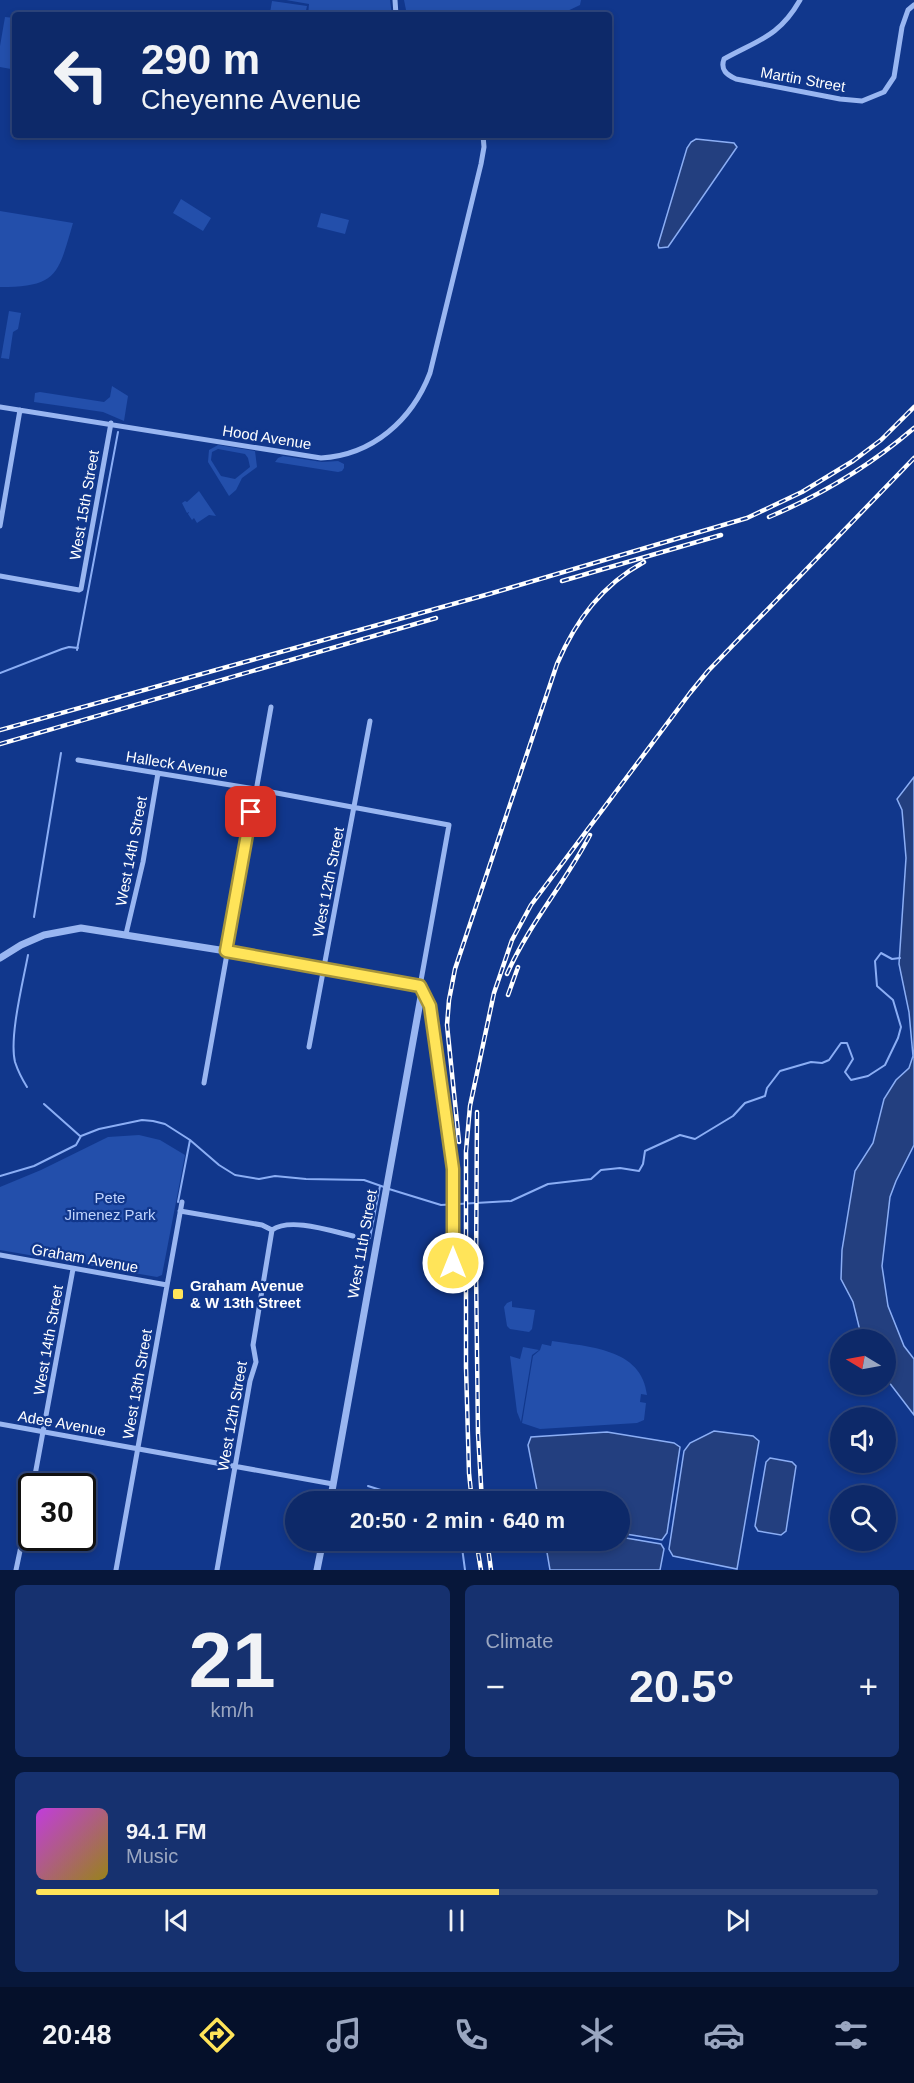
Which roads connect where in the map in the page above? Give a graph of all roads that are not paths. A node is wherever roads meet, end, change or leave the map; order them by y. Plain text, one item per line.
1 (801, 0) edge
2 (914, 5) edge
3 (483, 138) edge
4 (0, 407) edge
5 (20, 410) junction
6 (111, 423) junction
7 (0, 526) edge
8 (0, 576) edge
9 (270, 707) dead end
10 (370, 721) dead end
11 (78, 760) dead end
12 (158, 773) junction
13 (255, 789) junction
14 (355, 808) junction
15 (449, 825) joint
16 (126, 934) junction
17 (226, 951) junction
18 (0, 958) edge
19 (323, 969) junction
20 (421, 989) junction
21 (309, 1047) dead end
22 (204, 1083) dead end
23 (182, 1202) dead end
24 (180, 1210) junction
25 (272, 1230) junction
26 (353, 1236) dead end
27 (0, 1255) edge
28 (453, 1263) dead end
29 (73, 1269) junction
30 (167, 1285) junction
31 (0, 1424) edge
32 (44, 1432) junction
33 (137, 1449) junction
34 (235, 1468) junction
35 (36, 1473) edge
36 (333, 1484) junction
37 (332, 1491) edge
38 (20, 1551) edge
39 (321, 1551) edge
40 (16, 1570) edge
41 (116, 1570) edge
42 (217, 1570) edge
43 (318, 1570) edge

1 - 2 street, Martin Street
3 - 6 street, Hood Avenue
4 - 5 street, Hood Avenue
5 - 6 street, Hood Avenue
5 - 7 street
6 - 8 street, West 15th Street
9 - 13 street
10 - 14 street, West 12th Street
11 - 12 street, Halleck Avenue
12 - 13 street, Halleck Avenue
12 - 16 street, West 14th Street
13 - 14 street, Halleck Avenue
13 - 17 street
14 - 15 street, Halleck Avenue
14 - 19 street, West 12th Street
15 - 20 street, West 11th Street
16 - 17 street
16 - 18 street
17 - 19 street
17 - 22 street
19 - 20 street
19 - 21 street, West 12th Street
20 - 28 street
20 - 36 street, West 11th Street
23 - 24 street, West 13th Street
24 - 25 street
24 - 30 street, West 13th Street
25 - 26 street
25 - 34 street, West 12th Street
27 - 29 street, Graham Avenue
29 - 30 street, Graham Avenue
29 - 32 street, West 14th Street
30 - 33 street, West 13th Street
31 - 32 street, Adee Avenue
32 - 33 street, Adee Avenue
32 - 35 street, West 14th Street
33 - 34 street, Adee Avenue
33 - 41 street, West 13th Street
34 - 36 street, Adee Avenue
34 - 42 street, West 12th Street
36 - 37 street, West 11th Street
38 - 40 street
39 - 43 street

